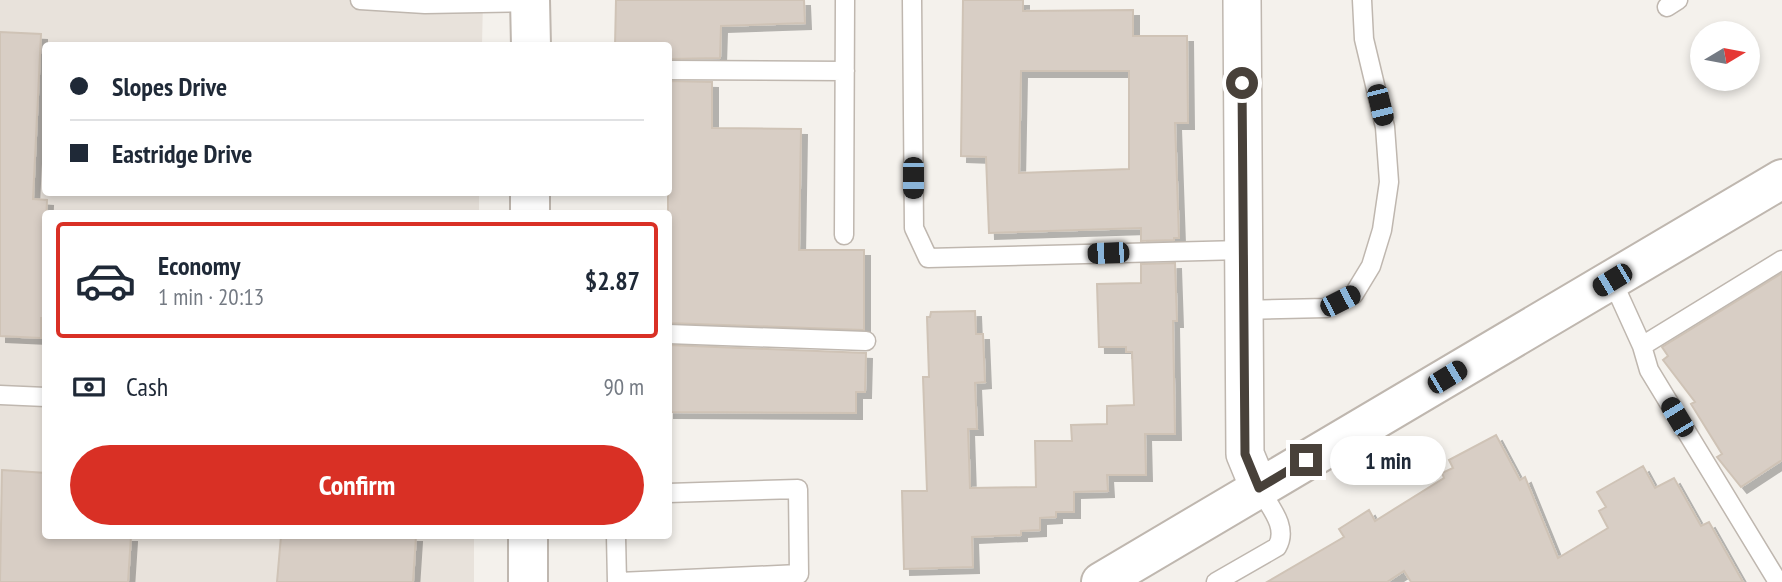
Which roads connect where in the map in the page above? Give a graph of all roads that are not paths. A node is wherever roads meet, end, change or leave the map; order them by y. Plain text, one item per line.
1 (360, 0) edge
2 (845, 0) edge
3 (912, 0) edge
4 (1242, 0) edge
5 (1362, 0) edge
6 (530, 1) edge
7 (531, 42) edge
8 (672, 70) edge
9 (845, 71) junction
10 (1782, 179) edge
11 (844, 234) dead end
12 (1242, 250) junction
13 (1782, 260) edge
14 (1612, 280) junction
15 (1242, 310) junction
16 (672, 334) edge
17 (866, 341) dead end
18 (1642, 346) junction
19 (0, 395) edge
20 (42, 397) edge
21 (1259, 488) junction
22 (672, 493) edge
23 (528, 539) edge
24 (617, 539) edge
25 (1125, 576) edge
26 (528, 582) edge
27 (618, 582) edge
28 (1216, 582) edge
29 (1778, 582) edge

1 - 6 lane
2 - 9 lane
3 - 12 lane
4 - 12 street
5 - 15 lane
6 - 7 street
8 - 9 lane
9 - 11 lane
10 - 14 street
12 - 15 street
13 - 18 lane
14 - 18 lane
14 - 21 street
15 - 21 street
16 - 17 lane
18 - 29 lane
19 - 20 lane
21 - 25 street
21 - 28 lane
22 - 27 lane
23 - 26 street
24 - 27 lane

